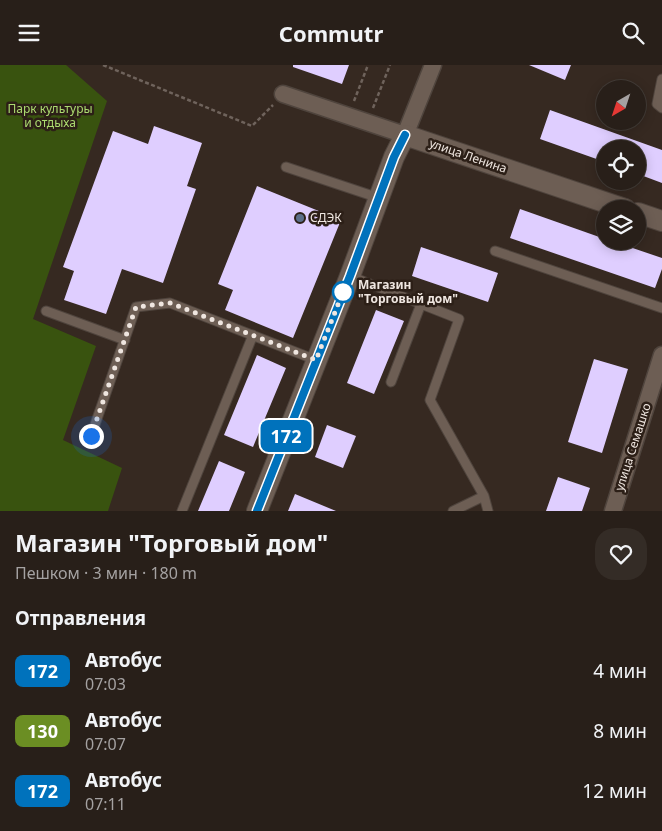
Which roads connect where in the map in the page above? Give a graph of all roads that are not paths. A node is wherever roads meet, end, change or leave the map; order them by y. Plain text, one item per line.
1 (433, 65) edge
2 (662, 79) edge
3 (282, 94) road end
4 (662, 108) edge
5 (405, 135) junction
6 (286, 167) dead end
7 (379, 199) junction
8 (598, 200) edge
9 (646, 216) edge
10 (662, 221) edge
11 (495, 251) dead end
12 (350, 276) junction
13 (421, 304) junction
14 (662, 308) edge
15 (46, 311) dead end
16 (254, 335) junction
17 (125, 340) junction
18 (662, 355) edge
19 (316, 360) junction
20 (392, 382) dead end
21 (91, 436) dead end
22 (484, 496) junction
23 (182, 511) edge
24 (257, 511) edge
25 (453, 511) edge
26 (488, 511) edge
27 (613, 511) edge

1 - 5 street
2 - 4 lane
3 - 5 street, улица Ленина
5 - 7 street
5 - 8 street, улица Ленина
6 - 7 lane
7 - 12 street
9 - 10 street
11 - 14 lane
12 - 13 lane
12 - 19 street
13 - 20 lane
13 - 22 lane
15 - 17 lane
16 - 17 lane
16 - 19 lane
16 - 23 lane
17 - 21 lane
18 - 27 street, улица Семашко
19 - 24 street
22 - 25 lane
22 - 26 lane

